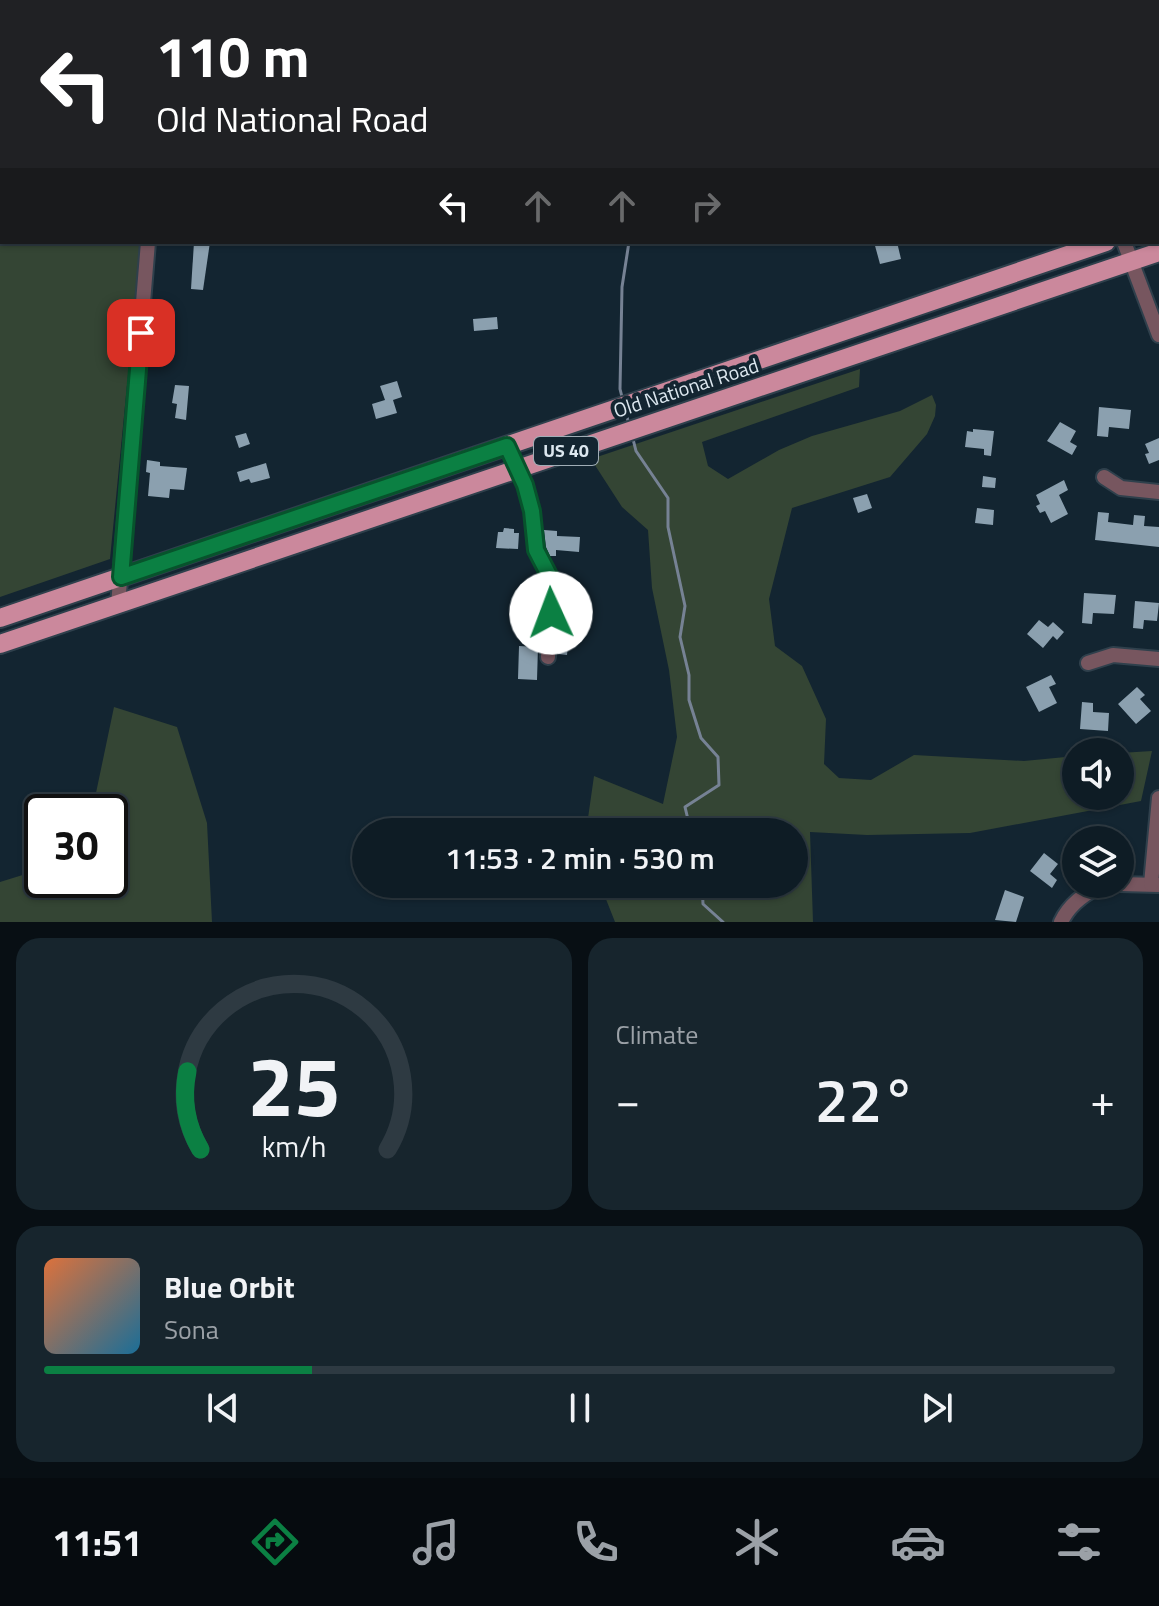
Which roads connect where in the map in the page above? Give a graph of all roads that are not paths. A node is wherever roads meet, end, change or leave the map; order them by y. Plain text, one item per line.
1 (148, 244) edge
2 (1100, 244) edge
3 (1125, 244) edge
4 (1159, 252) edge
5 (1133, 262) junction
6 (1159, 335) edge
7 (507, 446) junction
8 (517, 468) junction
9 (1104, 477) dead end
10 (1159, 492) edge
11 (121, 577) junction
12 (118, 605) junction
13 (0, 618) edge
14 (0, 644) edge
15 (548, 657) dead end
16 (1159, 659) edge
17 (1088, 663) dead end
18 (1159, 798) edge
19 (1134, 884) edge
20 (1155, 884) edge
21 (1080, 898) edge
22 (1061, 922) edge

1 - 11 street
2 - 7 main road, Old National Road / US 40
3 - 5 street
4 - 5 main road, Old National Road / US 40
5 - 6 street
5 - 8 main road, Old National Road / US 40
7 - 8 street
7 - 11 main road, Old National Road / US 40
8 - 12 main road, Old National Road / US 40
8 - 15 street
9 - 10 street
11 - 12 street
11 - 13 main road, Old National Road / US 40
12 - 14 main road, Old National Road / US 40
16 - 17 street
18 - 20 street
19 - 20 street
21 - 22 street

